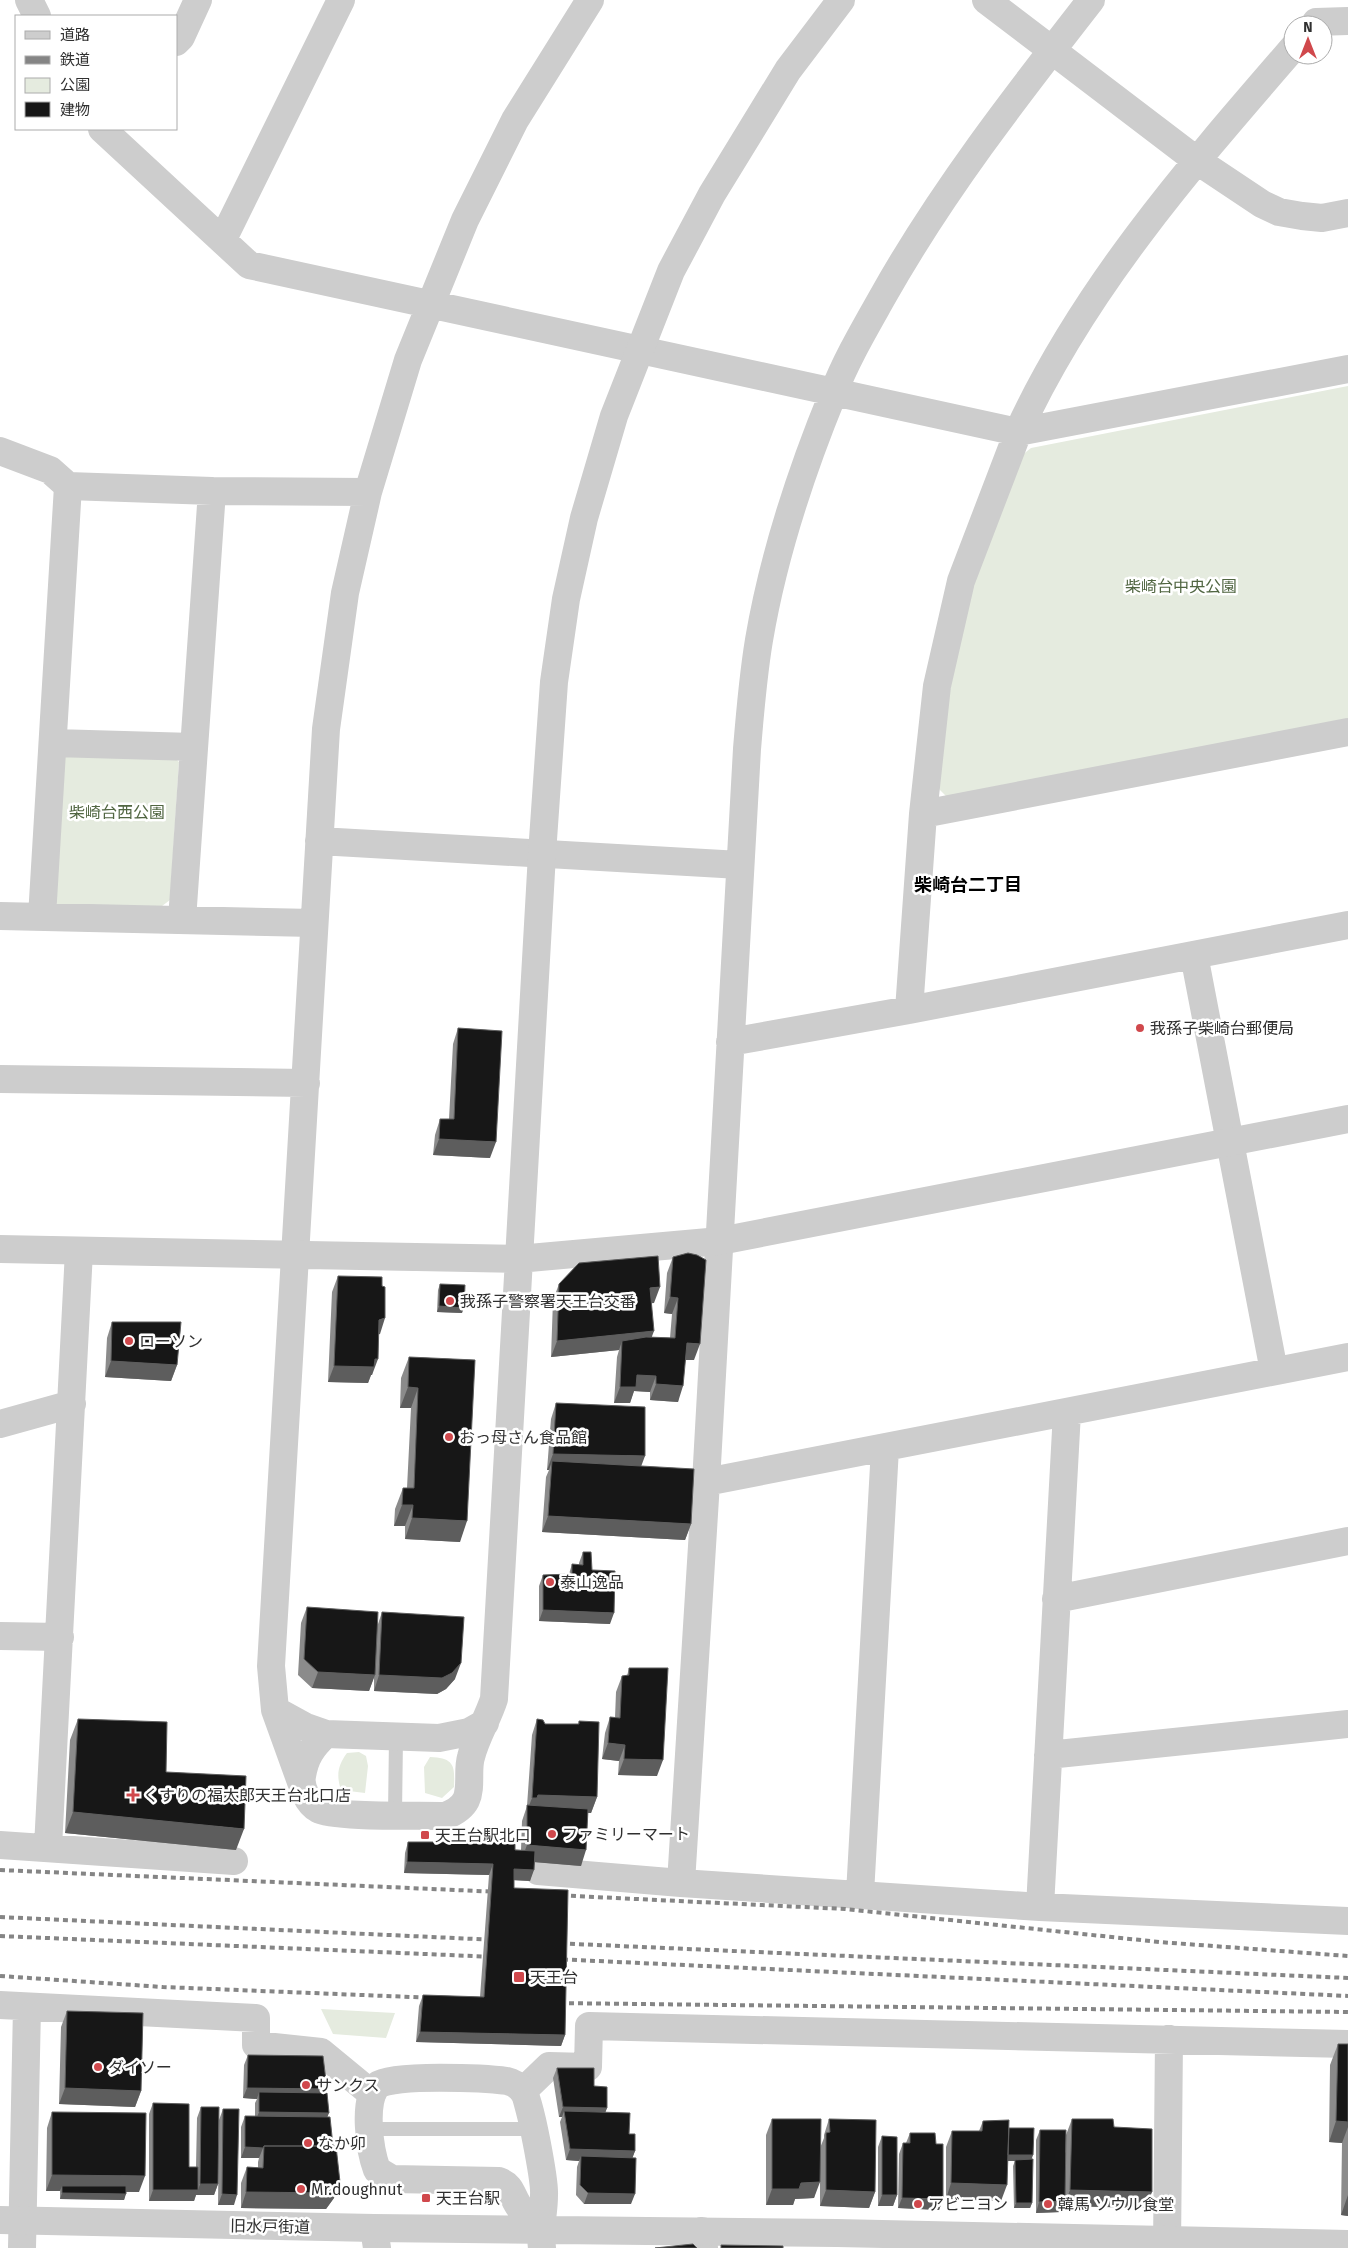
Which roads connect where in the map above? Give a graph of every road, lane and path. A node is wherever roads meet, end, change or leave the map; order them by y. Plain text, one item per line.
1 (29, 0) edge
2 (198, 0) edge
3 (340, 0) edge
4 (590, 0) edge
5 (841, 0) edge
6 (986, 0) edge
7 (1091, 0) edge
8 (36, 15) edge
9 (1333, 18) edge
10 (1348, 21) edge
11 (178, 40) edge
12 (1052, 50) junction
13 (1283, 60) edge
14 (103, 130) edge
15 (1196, 160) junction
16 (1348, 213) edge
17 (223, 239) junction
18 (430, 305) junction
19 (639, 350) junction
20 (1348, 369) edge
21 (833, 393) junction
22 (1018, 432) junction
23 (0, 450) edge
24 (68, 486) junction
25 (212, 491) junction
26 (368, 492) junction
27 (1348, 732) edge
28 (54, 743) junction
29 (193, 747) junction
30 (923, 814) junction
31 (319, 841) junction
32 (542, 854) junction
33 (740, 865) junction
34 (0, 916) edge
35 (42, 917) junction
36 (182, 920) junction
37 (314, 923) junction
38 (1348, 925) edge
39 (1194, 955) junction
40 (909, 1010) junction
41 (730, 1042) junction
42 (0, 1079) edge
43 (306, 1084) junction
44 (1348, 1120) edge
45 (1230, 1142) junction
46 (720, 1241) junction
47 (0, 1249) edge
48 (79, 1251) junction
49 (295, 1256) junction
50 (518, 1259) junction
51 (1348, 1357) edge
52 (1274, 1371) junction
53 (72, 1404) junction
54 (1067, 1412) junction
55 (0, 1424) edge
56 (885, 1448) junction
57 (706, 1482) junction
58 (1348, 1541) edge
59 (1056, 1599) junction
60 (0, 1636) edge
61 (60, 1637) junction
62 (276, 1710) junction
63 (485, 1723) junction
64 (1348, 1724) edge
65 (326, 1734) junction
66 (396, 1736) junction
67 (439, 1738) junction
68 (1048, 1755) junction
69 (470, 1758) junction
70 (300, 1782) junction
71 (395, 1815) junction
72 (0, 1845) edge
73 (48, 1847) junction
74 (234, 1861) dead end
75 (538, 1871) dead end
76 (681, 1882) junction
77 (860, 1894) junction
78 (1040, 1907) junction
79 (1348, 1922) edge
80 (0, 2005) edge
81 (27, 2007) junction
82 (1169, 2039) junction
83 (1348, 2044) edge
84 (523, 2090) junction
85 (372, 2094) junction
86 (370, 2129) junction
87 (534, 2129) junction
88 (11, 2220) edge
89 (376, 2238) edge
90 (541, 2238) edge
91 (703, 2239) edge
92 (838, 2240) edge
93 (1167, 2244) edge
94 (1348, 2244) edge
95 (22, 2248) edge

1 - 8 street
2 - 11 street
3 - 17 street
4 - 18 street
5 - 19 street
6 - 12 street
7 - 12 street
9 - 10 street
12 - 15 street
12 - 21 street
13 - 15 street
14 - 17 street
15 - 16 street
15 - 22 street
17 - 18 street
18 - 19 street
18 - 26 street
19 - 21 street
19 - 32 street
20 - 22 street
21 - 22 street
21 - 33 street
22 - 30 street
23 - 24 street
24 - 25 street
24 - 28 street
25 - 26 street
25 - 29 street
26 - 31 street
27 - 30 street
28 - 29 street
28 - 35 street
29 - 36 street
30 - 40 street
31 - 32 street
31 - 37 street
32 - 33 street
32 - 50 street
33 - 41 street
34 - 35 street
35 - 36 street
36 - 37 street
37 - 43 street
38 - 39 street
39 - 40 street
39 - 45 street
40 - 41 street
41 - 46 street
42 - 43 street
43 - 49 street
44 - 45 street
45 - 46 street
45 - 52 street
46 - 50 street
46 - 57 street
47 - 48 street
48 - 49 street
48 - 53 street
49 - 50 street
49 - 62 street
50 - 63 street
51 - 52 street
52 - 54 street
53 - 55 street
53 - 61 street
54 - 56 street
54 - 59 street
56 - 57 street
56 - 77 street
57 - 76 street
58 - 59 street
59 - 68 street
60 - 61 street
61 - 73 street
62 - 65 street
62 - 70 street
63 - 67 street
63 - 69 street
64 - 68 street
65 - 66 street
65 - 70 street
66 - 67 street
66 - 71 lane
67 - 69 street
68 - 78 street
69 - 71 street
70 - 71 street
72 - 73 street
73 - 74 street
75 - 76 street
76 - 77 street
77 - 78 street
78 - 79 street
80 - 81 street
81 - 85 street
81 - 88 street
82 - 83 street
82 - 84 street
82 - 93 street
84 - 85 street
84 - 87 street
85 - 86 street
86 - 87 lane
86 - 90 street
87 - 90 street
88 - 89 street, 旧水戸街道
88 - 95 street
89 - 90 street, 旧水戸街道
90 - 91 street, 旧水戸街道
91 - 92 street, 旧水戸街道
92 - 93 street, 旧水戸街道
93 - 94 street, 旧水戸街道

